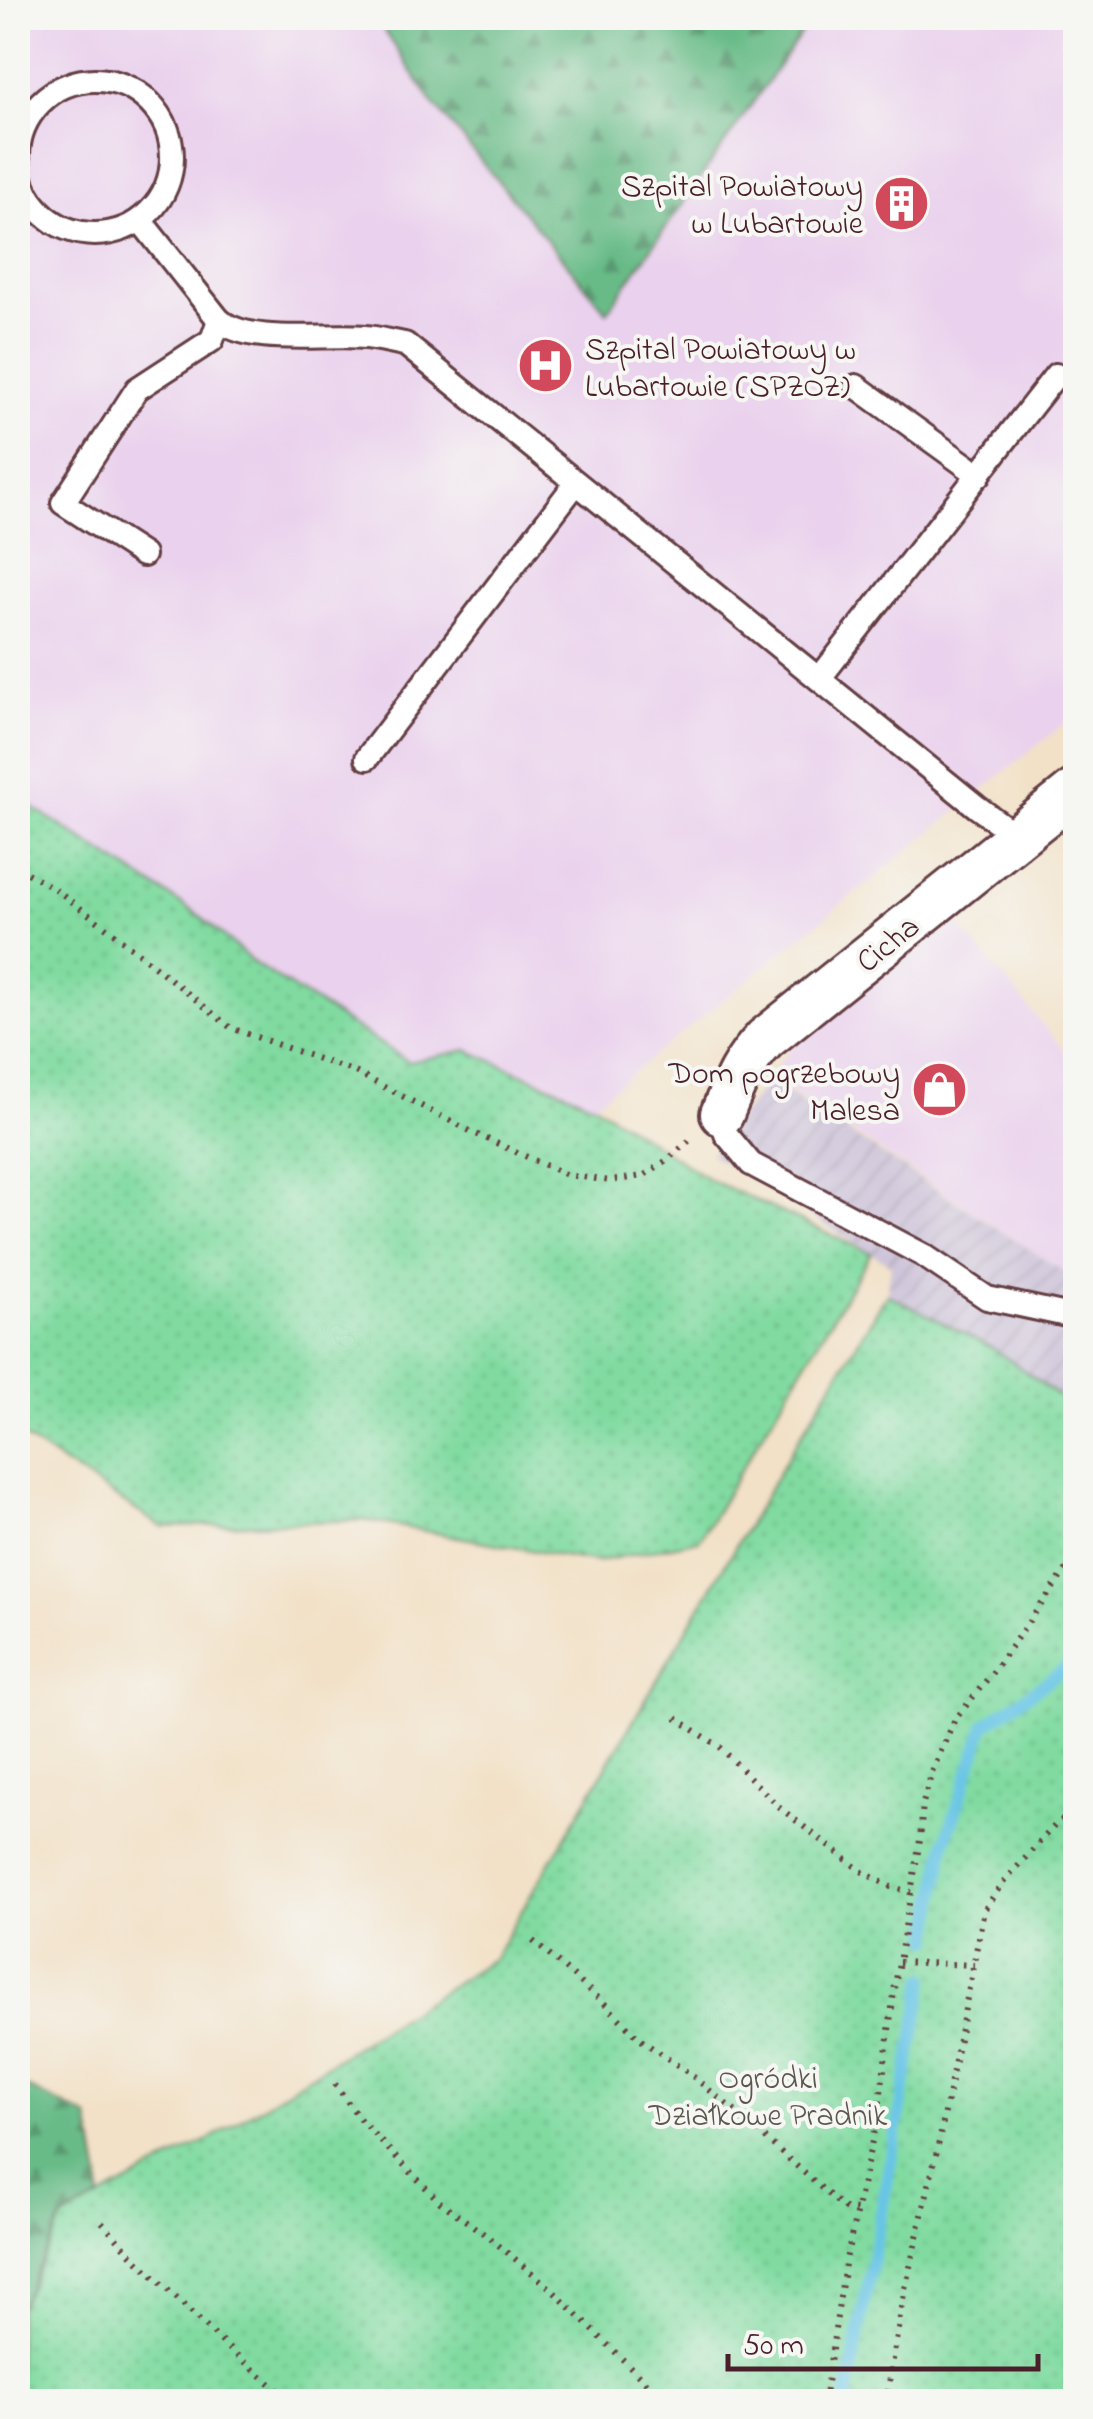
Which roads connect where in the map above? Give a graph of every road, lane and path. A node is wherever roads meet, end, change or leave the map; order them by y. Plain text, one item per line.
1 (140, 220) junction
2 (219, 320) junction
3 (1056, 375) dead end
4 (856, 386) dead end
5 (979, 475) junction
6 (576, 483) junction
7 (143, 555) dead end
8 (819, 679) junction
9 (367, 758) dead end
10 (1069, 806) edge
11 (1017, 836) junction
12 (18, 868) edge
13 (722, 1114) junction
14 (1076, 1317) edge
15 (1076, 1556) edge
16 (676, 1718) dead end
17 (1074, 1810) edge
18 (1076, 1859) edge
19 (911, 1892) junction
20 (533, 1941) dead end
21 (900, 1962) junction
22 (974, 1965) junction
23 (335, 2084) dead end
24 (858, 2210) junction
25 (102, 2222) dead end
26 (292, 2402) edge
27 (666, 2402) edge
28 (824, 2402) edge
29 (886, 2402) edge

1 - 1 lane
1 - 2 lane
2 - 6 lane
2 - 7 lane
3 - 5 lane
4 - 5 lane
5 - 8 lane
6 - 8 lane
6 - 9 lane
8 - 11 lane
10 - 11 street, Cicha
11 - 13 street, Cicha
12 - 13 path
13 - 14 lane
15 - 19 path
16 - 19 path
17 - 18 path
17 - 22 path
19 - 21 path
20 - 24 path
21 - 22 path
21 - 24 path
22 - 29 path
23 - 27 path
24 - 28 path
25 - 26 path

